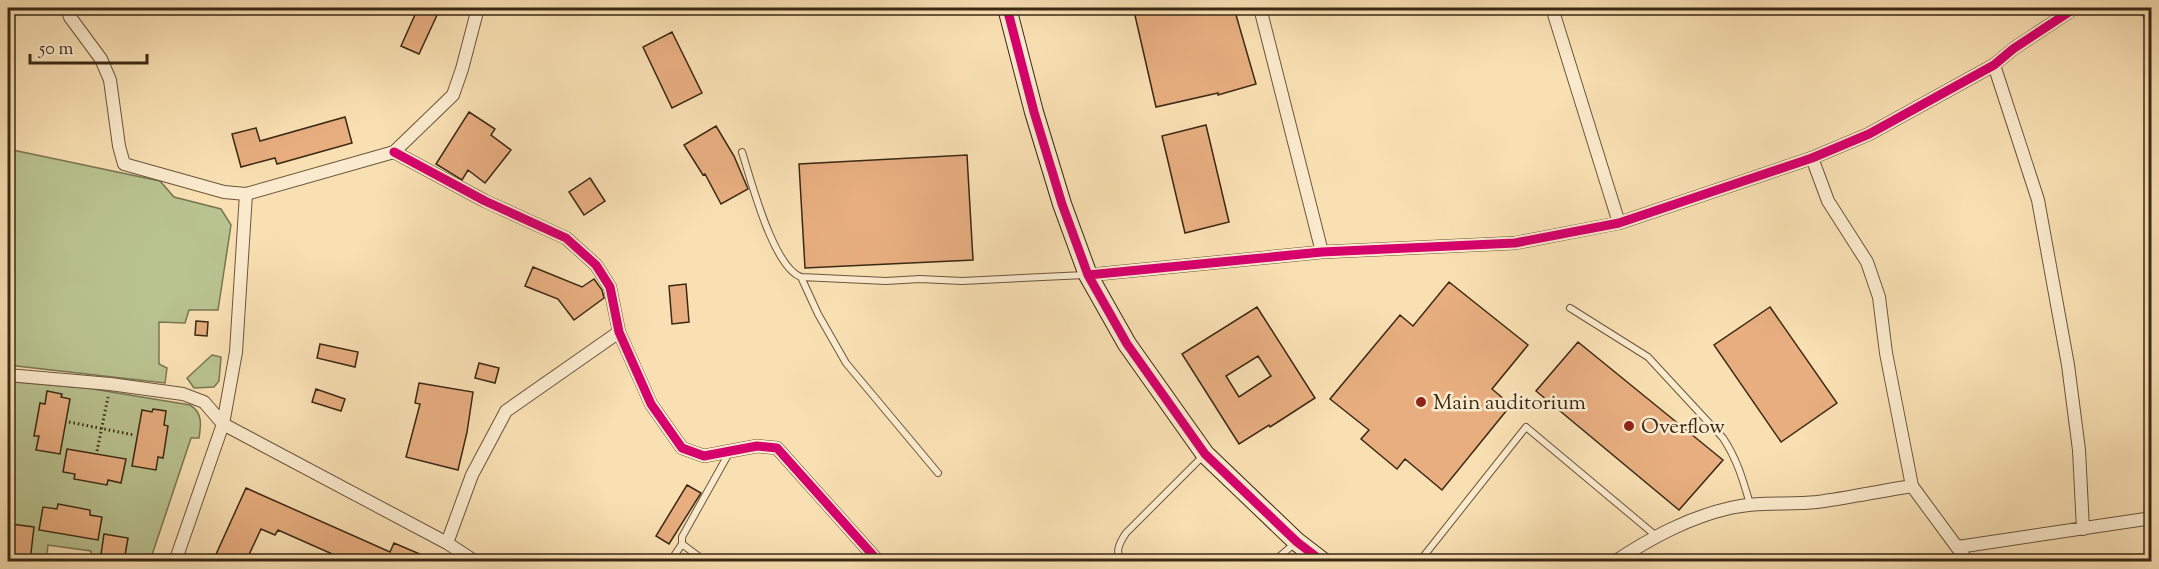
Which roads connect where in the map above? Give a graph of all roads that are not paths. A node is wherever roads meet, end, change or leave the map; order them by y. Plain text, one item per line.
1 (67, 8) edge
2 (478, 8) edge
3 (1007, 8) edge
4 (1260, 8) edge
5 (1551, 8) edge
6 (2075, 8) edge
7 (2148, 8) edge
8 (2151, 22) edge
9 (1994, 65) junction
10 (394, 152) junction
11 (742, 152) dead end
12 (1812, 158) junction
13 (246, 194) junction
14 (1619, 223) junction
15 (1322, 252) junction
16 (1088, 275) junction
17 (801, 277) junction
18 (1570, 308) dead end
19 (619, 332) junction
20 (8, 375) edge
21 (223, 424) junction
22 (729, 452) junction
23 (1204, 454) junction
24 (938, 473) dead end
25 (1912, 486) junction
26 (1750, 504) junction
27 (2151, 518) edge
28 (2083, 529) junction
29 (1655, 535) junction
30 (1297, 542) junction
31 (447, 543) junction
32 (682, 544) junction
33 (1958, 547) junction
34 (174, 561) edge
35 (476, 561) edge
36 (670, 561) edge
37 (706, 561) edge
38 (879, 561) edge
39 (1122, 561) edge
40 (1273, 561) edge
41 (1323, 561) edge
42 (1419, 561) edge
43 (1614, 561) edge
44 (1968, 561) edge

1 - 13 street
2 - 10 street
3 - 16 street
4 - 15 street
5 - 14 street
6 - 9 street
7 - 8 street
9 - 12 street
9 - 28 street
10 - 13 street
10 - 19 street
11 - 17 lane
12 - 14 street
12 - 25 street
13 - 21 street
14 - 15 street
15 - 16 street
16 - 17 lane
16 - 23 street
17 - 24 lane
18 - 26 lane
19 - 22 street
19 - 31 street
20 - 21 street
21 - 31 street
21 - 34 street
22 - 32 lane
22 - 38 street
23 - 30 street
23 - 39 lane
25 - 26 street
25 - 33 street
26 - 29 street
27 - 28 street
28 - 33 street
29 - 42 lane
29 - 43 street
30 - 40 lane
30 - 41 street
31 - 35 street
32 - 36 lane
32 - 37 lane
33 - 44 street

